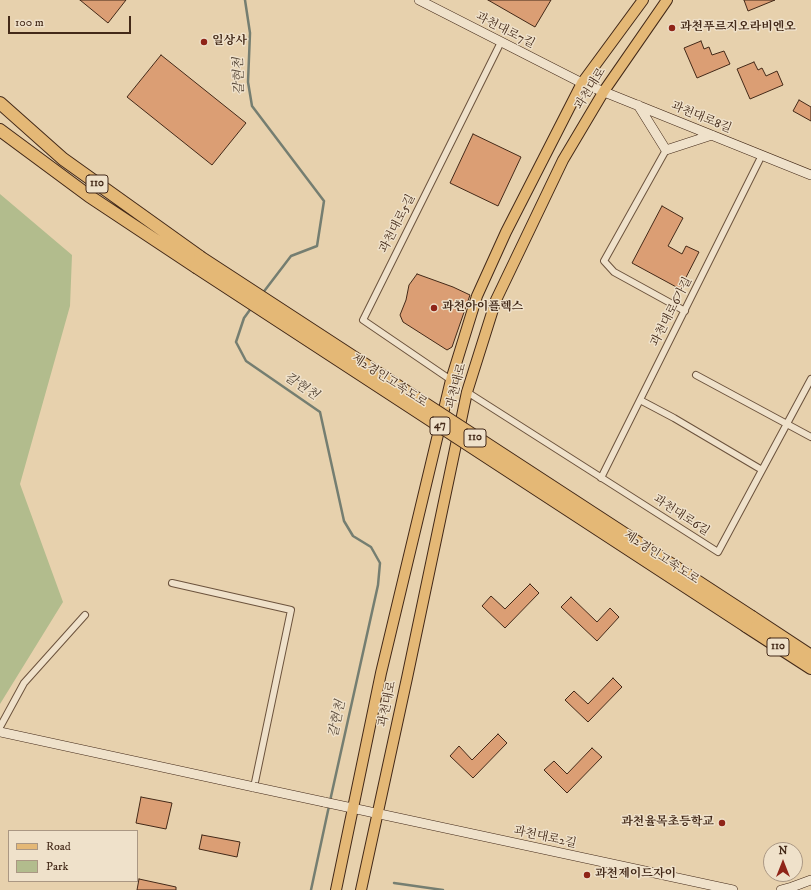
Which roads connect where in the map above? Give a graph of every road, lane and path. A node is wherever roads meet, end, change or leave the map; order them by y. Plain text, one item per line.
1 (419, 0) edge
2 (643, 0) edge
3 (667, 0) edge
4 (435, 4) edge
5 (501, 42) junction
6 (582, 82) junction
7 (604, 91) junction
8 (0, 102) edge
9 (638, 105) junction
10 (0, 130) edge
11 (712, 135) junction
12 (666, 150) junction
13 (762, 155) junction
14 (811, 175) edge
15 (198, 262) junction
16 (685, 311) junction
17 (696, 375) dead end
18 (811, 379) edge
19 (451, 380) junction
20 (467, 392) junction
21 (640, 400) junction
22 (787, 424) junction
23 (811, 437) edge
24 (762, 470) junction
25 (601, 478) junction
26 (172, 583) dead end
27 (86, 615) dead end
28 (749, 621) junction
29 (811, 656) edge
30 (811, 668) edge
31 (0, 727) edge
32 (0, 732) edge
33 (254, 787) junction
34 (353, 808) junction
35 (377, 814) junction
36 (811, 880) edge
37 (336, 890) edge
38 (361, 890) edge
39 (733, 890) edge
40 (780, 890) edge

1 - 4 street, 과천대로7길
2 - 6 main road, 과천대로 / 47
3 - 7 main road, 과천대로
4 - 5 street, 과천대로7길
5 - 6 street, 과천대로7길
5 - 19 street, 과천대로5길
6 - 7 street, 과천대로8길
6 - 19 main road, 과천대로 / 47
7 - 9 street, 과천대로8길
7 - 20 main road, 과천대로
8 - 15 highway, 제2경인고속도로 / 110
9 - 11 street, 과천대로8길
9 - 12 street
10 - 15 highway, 제2경인고속도로 / 110
11 - 12 street
11 - 13 street, 과천대로8길
12 - 16 street
13 - 14 street, 과천대로8길
13 - 16 street, 과천대로6가길
15 - 28 highway, 제2경인고속도로 / 110, bridge
16 - 21 street, 과천대로6가길
17 - 22 street
18 - 22 street, 과천대로6길
19 - 34 main road, 과천대로 / 47
20 - 25 street, 과천대로6길
20 - 35 main road, 과천대로
21 - 24 street
21 - 25 street, 과천대로6가길
22 - 23 street
22 - 24 street, 과천대로6길
24 - 25 street, 과천대로6길
26 - 33 street
27 - 31 street
28 - 29 highway, 제2경인고속도로 / 110
28 - 30 highway, 제2경인고속도로 / 110
32 - 33 street, 과천대로2길
33 - 34 street, 과천대로2길, bridge
34 - 35 street, 과천대로2길
34 - 37 main road, 과천대로 / 47
35 - 38 main road, 과천대로
35 - 39 street, 과천대로2길
36 - 40 street

